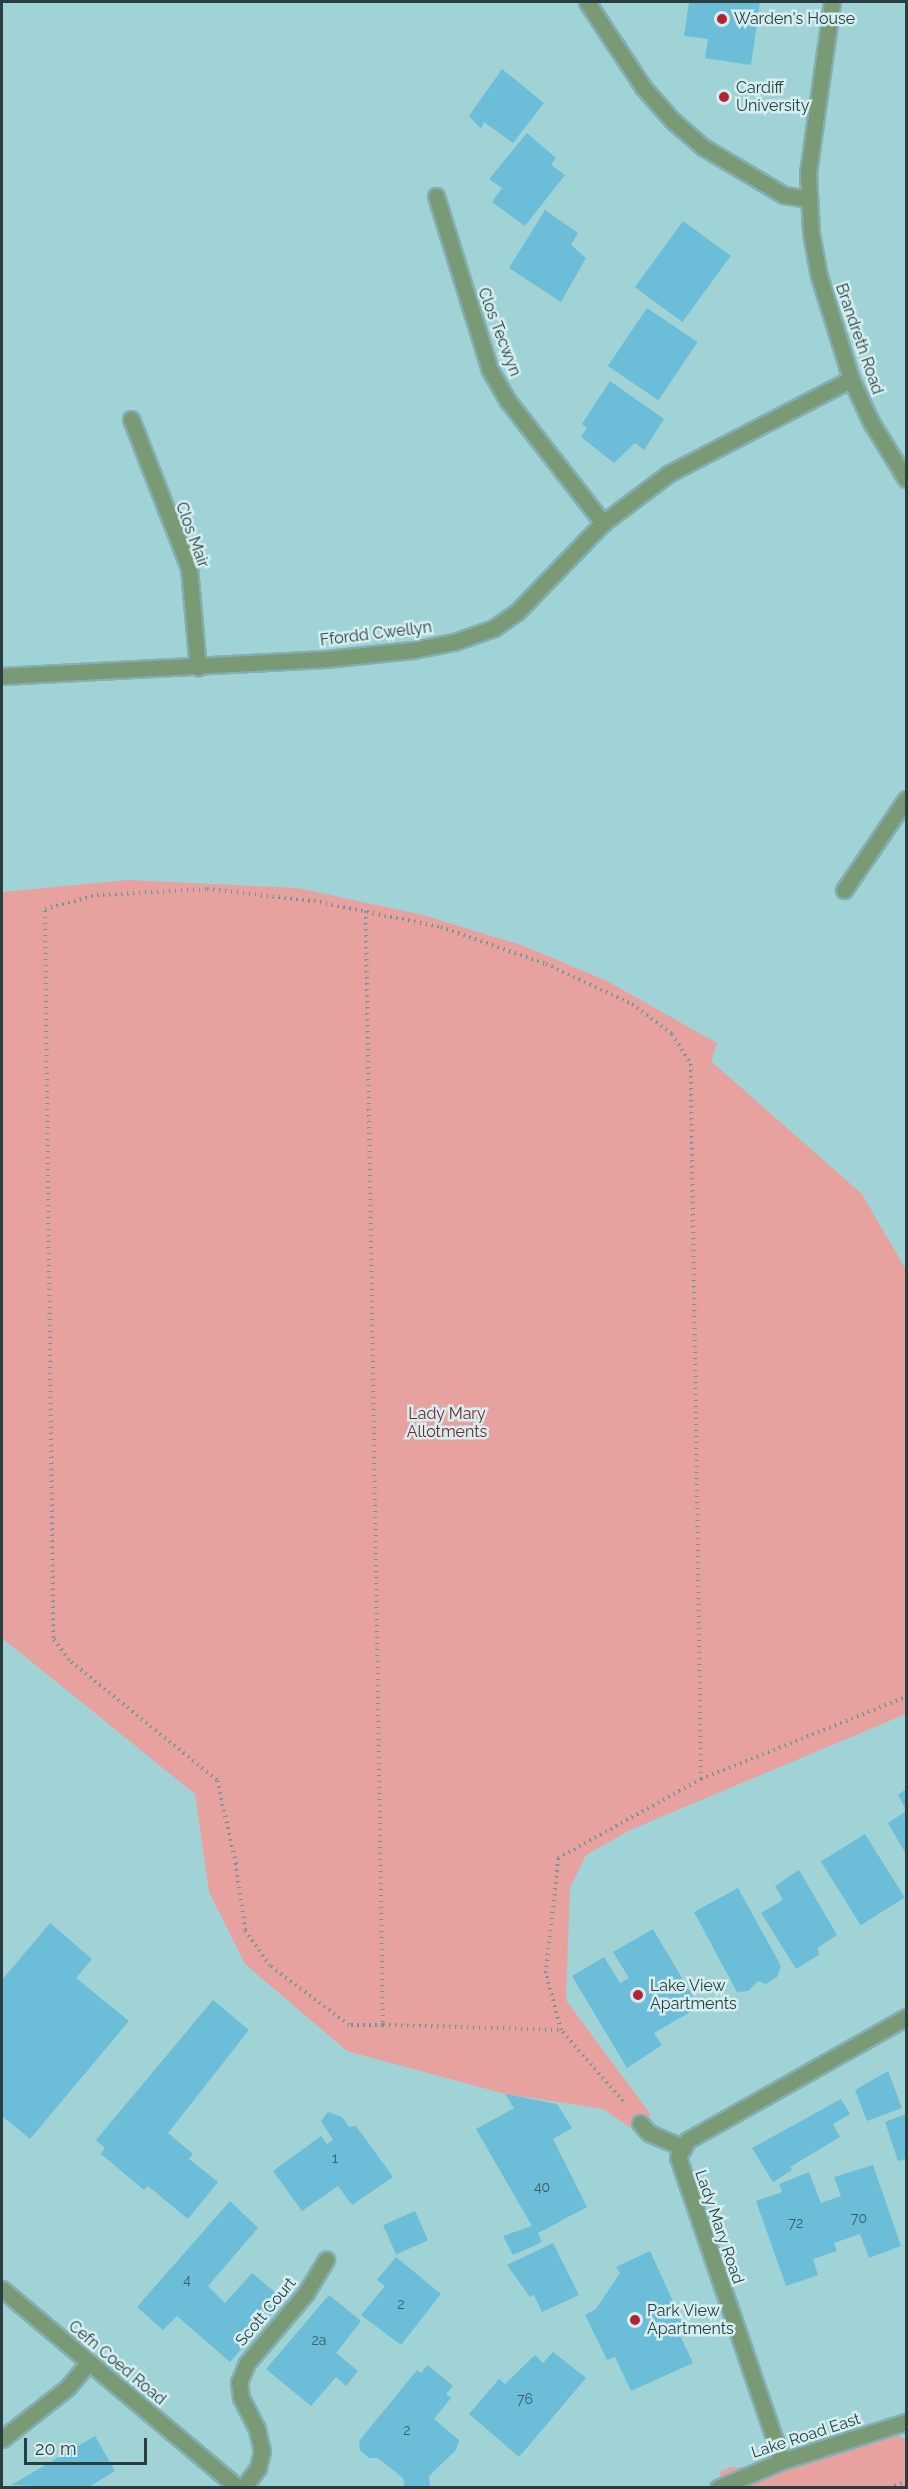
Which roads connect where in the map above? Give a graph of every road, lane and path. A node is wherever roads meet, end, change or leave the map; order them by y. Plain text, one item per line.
1 (587, 2) edge
2 (832, 2) edge
3 (436, 196) dead end
4 (808, 199) junction
5 (851, 379) junction
6 (131, 419) dead end
7 (906, 479) edge
8 (603, 523) junction
9 (198, 668) junction
10 (2, 676) edge
11 (906, 799) edge
12 (844, 890) dead end
13 (366, 911) junction
14 (906, 1696) edge
15 (701, 1779) junction
16 (906, 2017) edge
17 (383, 2025) junction
18 (561, 2030) junction
19 (640, 2123) joint
20 (682, 2147) junction
21 (326, 2260) dead end
22 (2, 2289) edge
23 (88, 2363) junction
24 (906, 2422) edge
25 (2, 2439) edge
26 (782, 2461) junction
27 (906, 2481) edge
28 (238, 2487) edge
29 (243, 2487) edge
30 (718, 2487) edge
31 (889, 2487) edge

1 - 4 street
2 - 4 street, Brandreth Road
3 - 8 street, Clos Tecwyn
4 - 5 street, Brandreth Road
5 - 7 street, Brandreth Road
5 - 8 street, Ffordd Cwellyn
6 - 9 street, Clos Mair
8 - 9 street, Ffordd Cwellyn
9 - 10 street, Ffordd Cwellyn
11 - 12 street
13 - 15 path
13 - 17 path
13 - 17 path
14 - 15 path
15 - 18 path
16 - 20 street
17 - 18 path
18 - 19 path
19 - 20 street
20 - 26 street, Lady Mary Road
21 - 29 street, Scott Court
22 - 23 street, Cefn Coed Road
23 - 25 street
23 - 28 street, Cefn Coed Road
24 - 26 street, Lake Road East
26 - 30 street, Lake Road East
27 - 31 path

